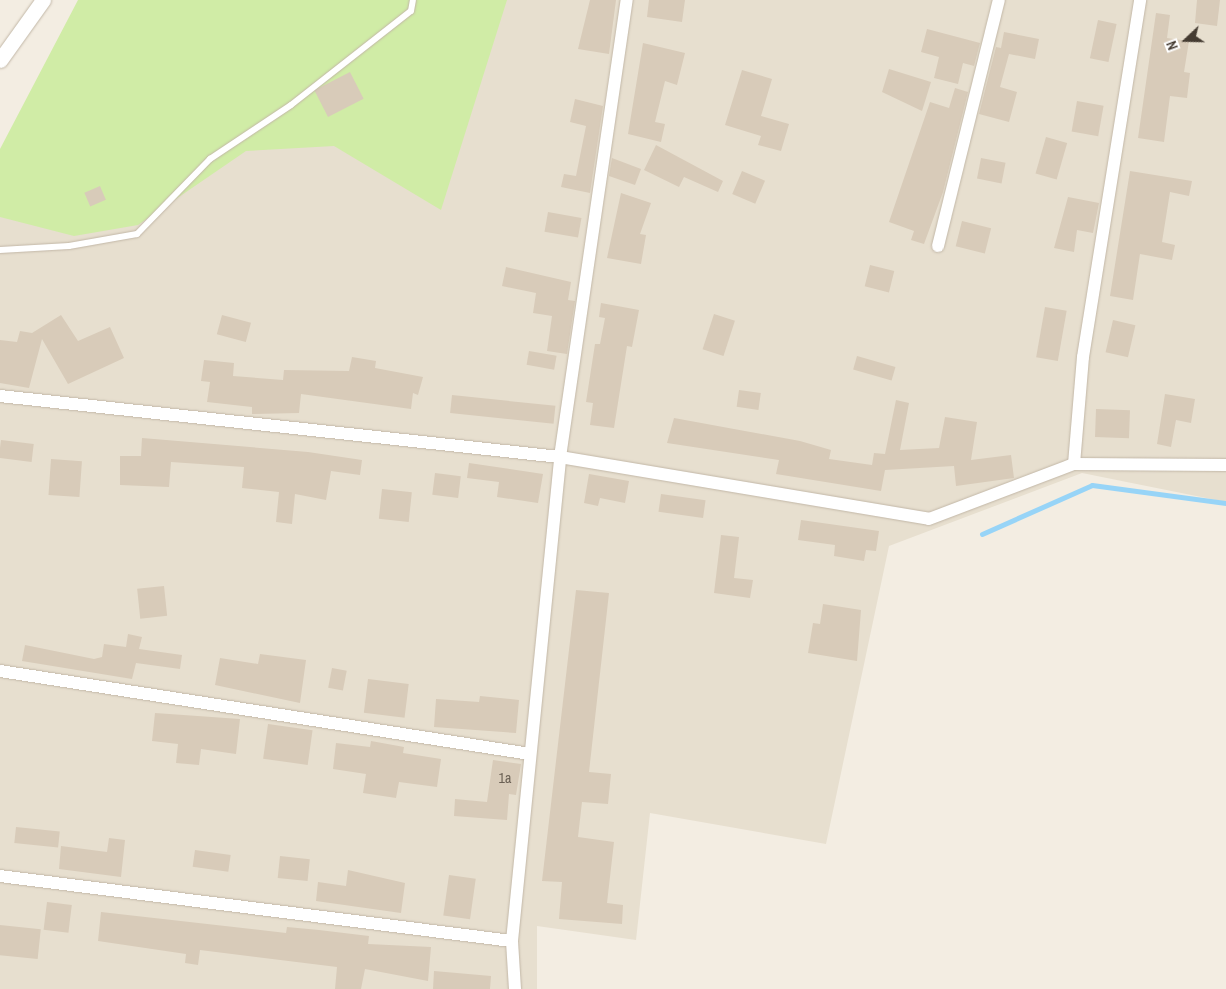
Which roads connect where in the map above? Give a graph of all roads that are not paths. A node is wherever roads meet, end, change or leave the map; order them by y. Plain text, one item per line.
1 (43, 0) edge
2 (413, 0) edge
3 (627, 0) edge
4 (999, 0) edge
5 (1140, 0) edge
6 (0, 60) edge
7 (938, 246) dead end
8 (0, 250) edge
9 (0, 396) edge
10 (560, 457) junction
11 (1074, 464) junction
12 (1226, 465) edge
13 (0, 671) edge
14 (530, 754) junction
15 (0, 876) edge
16 (512, 941) junction
17 (515, 989) edge

1 - 6 street
2 - 8 lane
3 - 10 street
4 - 7 street
5 - 11 street
9 - 10 street
10 - 11 street
10 - 14 street
11 - 12 street
13 - 14 street
14 - 16 street
15 - 16 street
16 - 17 street

